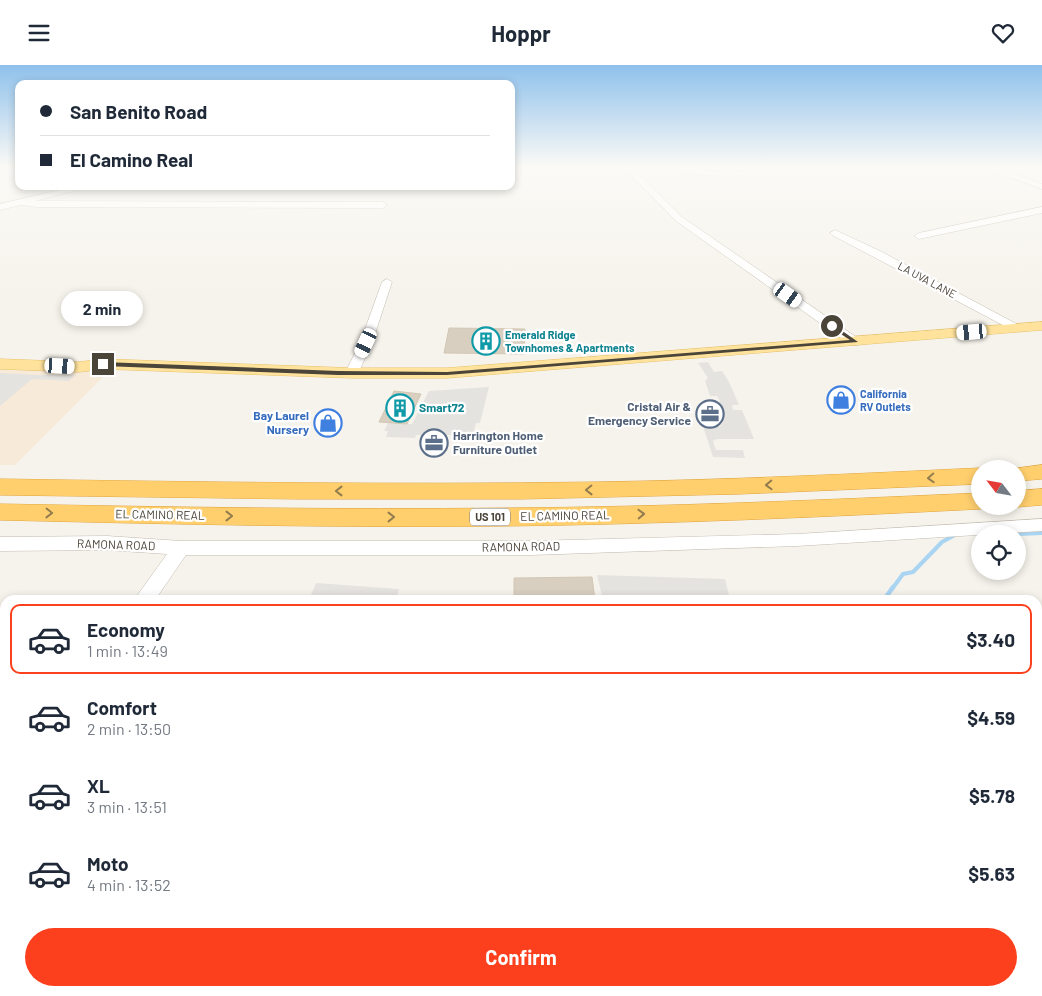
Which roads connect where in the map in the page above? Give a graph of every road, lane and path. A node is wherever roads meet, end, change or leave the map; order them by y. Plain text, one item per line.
1 (669, 209) edge
2 (1042, 210) edge
3 (835, 233) dead end
4 (919, 235) dead end
5 (387, 282) dead end
6 (1042, 326) edge
7 (1018, 328) junction
8 (855, 342) junction
9 (0, 355) edge
10 (0, 364) edge
11 (103, 364) junction
12 (352, 373) junction
13 (1042, 472) edge
14 (1026, 473) edge
15 (971, 476) edge
16 (0, 487) edge
17 (1042, 497) edge
18 (1026, 498) edge
19 (971, 501) edge
20 (0, 512) edge
21 (1042, 525) edge
22 (0, 544) edge
23 (181, 548) junction
24 (148, 595) edge

1 - 8 street
2 - 4 street
3 - 7 street, LA UVA LANE
5 - 12 street
6 - 7 main road
7 - 8 main road
8 - 12 main road
9 - 11 main road
10 - 11 main road
11 - 12 main road
13 - 14 highway
15 -> 16 highway, EL CAMINO REAL / US 101
17 - 18 highway
20 -> 19 highway, EL CAMINO REAL / US 101
21 - 23 street, RAMONA ROAD
22 - 23 street, RAMONA ROAD
23 - 24 street

